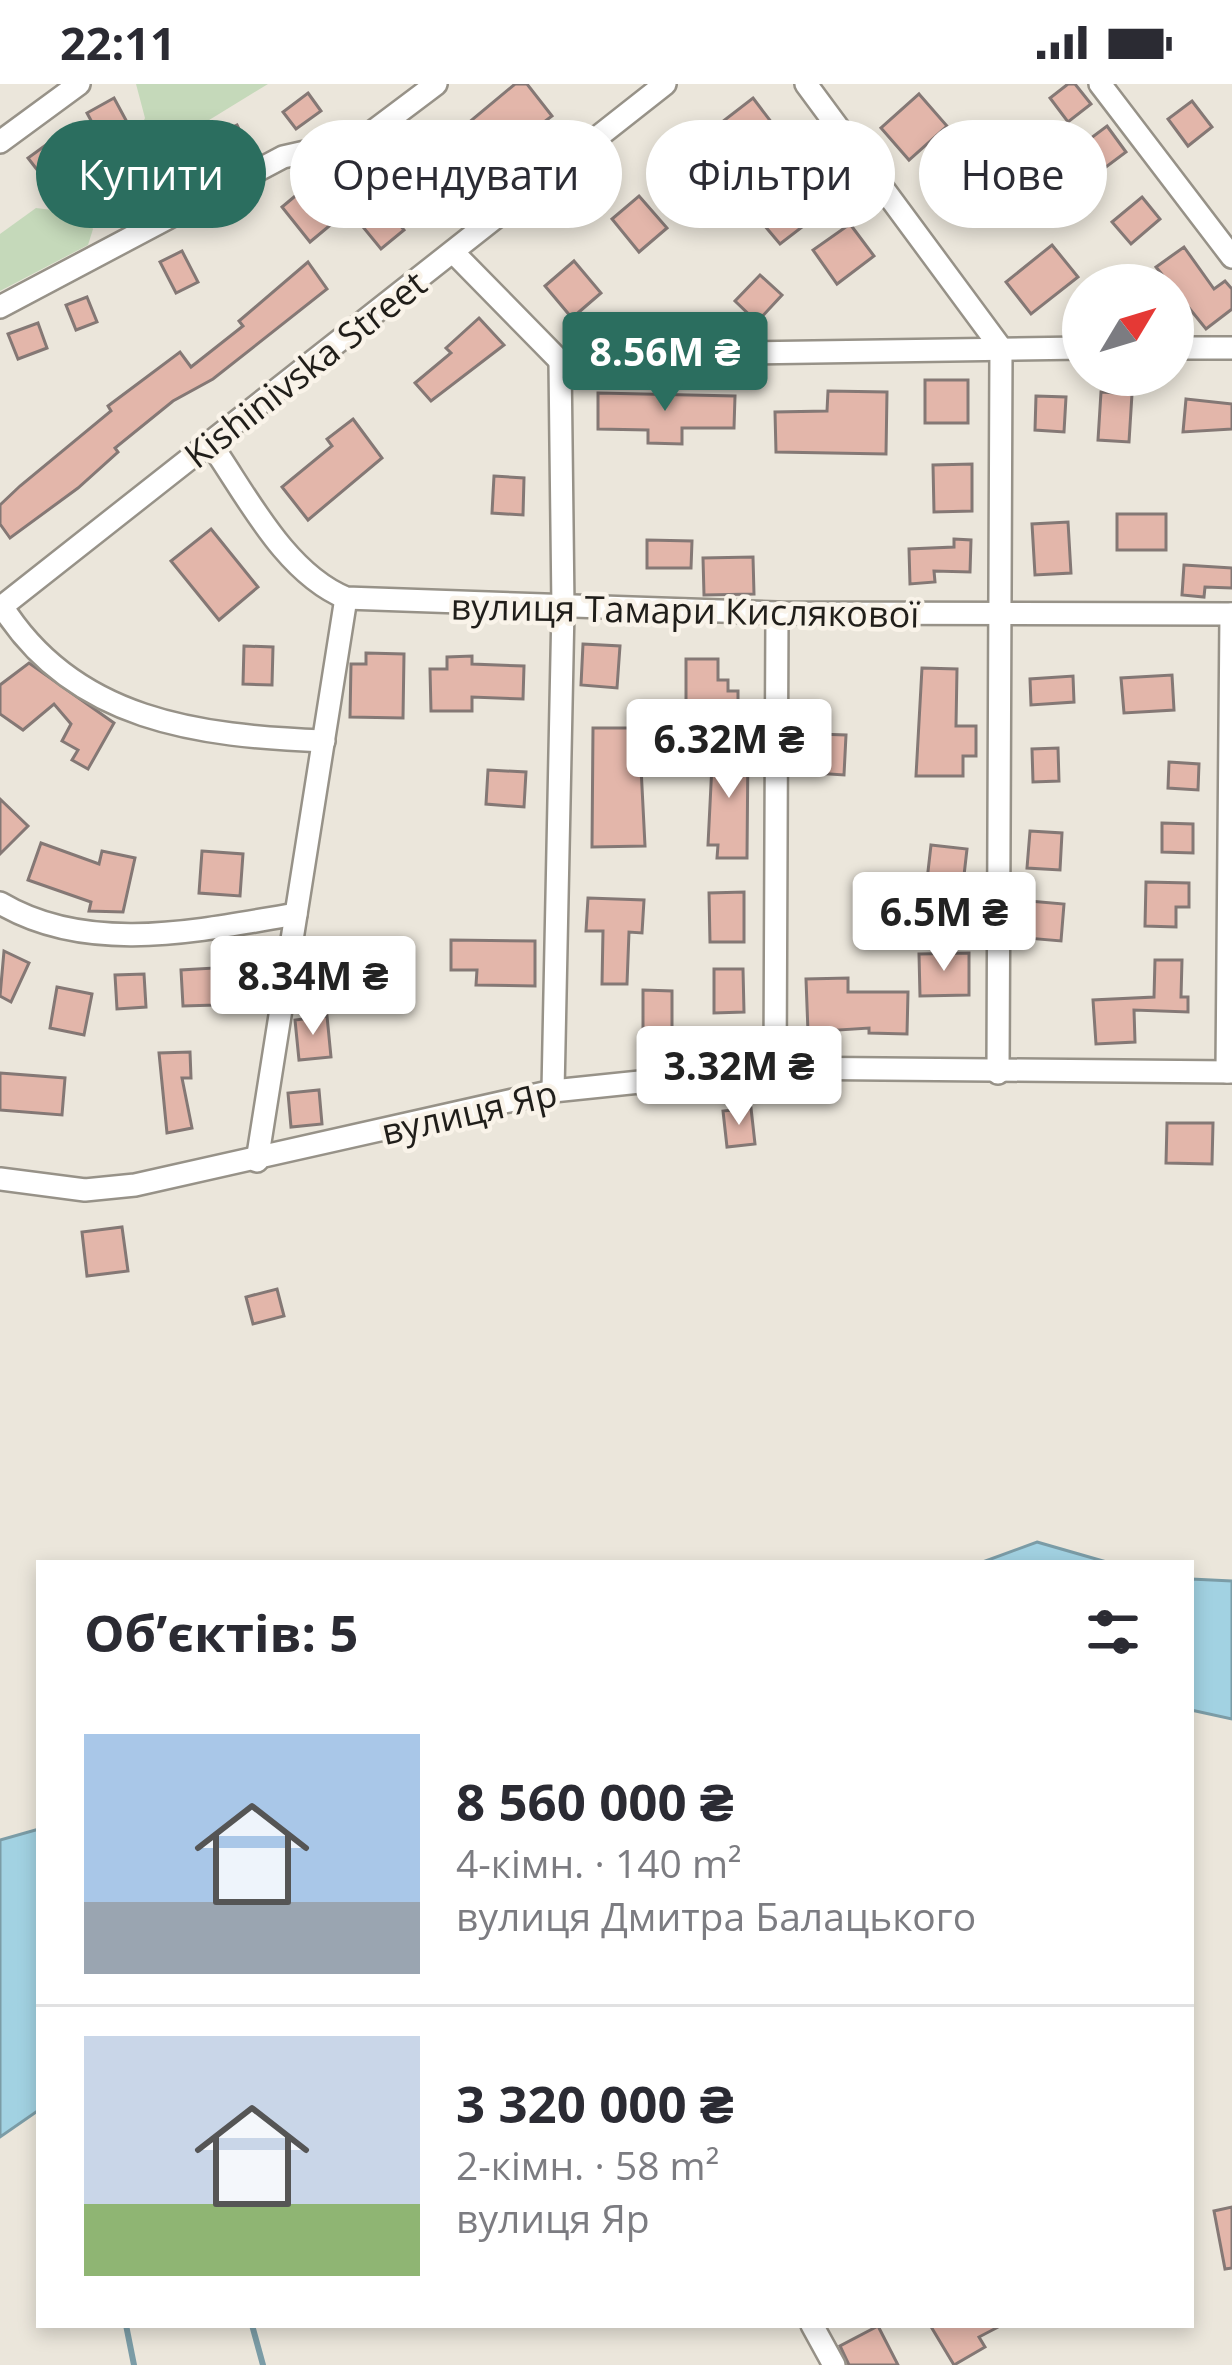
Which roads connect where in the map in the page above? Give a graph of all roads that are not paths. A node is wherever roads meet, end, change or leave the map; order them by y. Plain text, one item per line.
1 (79, 84) edge
2 (436, 84) edge
3 (665, 84) edge
4 (806, 84) edge
5 (1100, 84) edge
6 (0, 142) edge
7 (453, 252) junction
8 (1232, 257) edge
9 (0, 308) edge
10 (1001, 348) junction
11 (1062, 348) edge
12 (1194, 348) edge
13 (1232, 348) edge
14 (560, 361) junction
15 (211, 444) junction
16 (346, 598) junction
17 (1, 607) edge
18 (563, 608) junction
19 (777, 613) junction
20 (1232, 614) edge
21 (1000, 616) junction
22 (323, 741) junction
23 (0, 902) edge
24 (296, 914) junction
25 (775, 1069) junction
26 (1230, 1072) edge
27 (998, 1073) junction
28 (553, 1091) junction
29 (257, 1161) junction
30 (0, 1179) edge
31 (818, 2328) edge
32 (834, 2365) edge

1 - 6 street
2 - 9 street
3 - 7 street, Kishinivska Street
4 - 10 street
5 - 8 street
7 - 14 street
7 - 15 street, Kishinivska Street
10 - 11 street
10 - 14 street
10 - 21 street
12 - 13 street
14 - 18 street
15 - 16 street
15 - 17 street, Kishinivska Street
16 - 18 street, вулиця Тамари Кислякової
16 - 22 street
17 - 22 street
18 - 19 street, вулиця Тамари Кислякової
18 - 28 street
19 - 21 street, вулиця Тамари Кислякової
19 - 25 street
20 - 21 street, вулиця Тамари Кислякової
20 - 26 street
21 - 27 street
22 - 24 street
23 - 24 street
24 - 29 street
25 - 27 street, вулиця Яр
25 - 28 street, вулиця Яр
26 - 27 street, вулиця Яр
28 - 29 street, вулиця Яр
29 - 30 street, вулиця Яр
31 - 32 street

